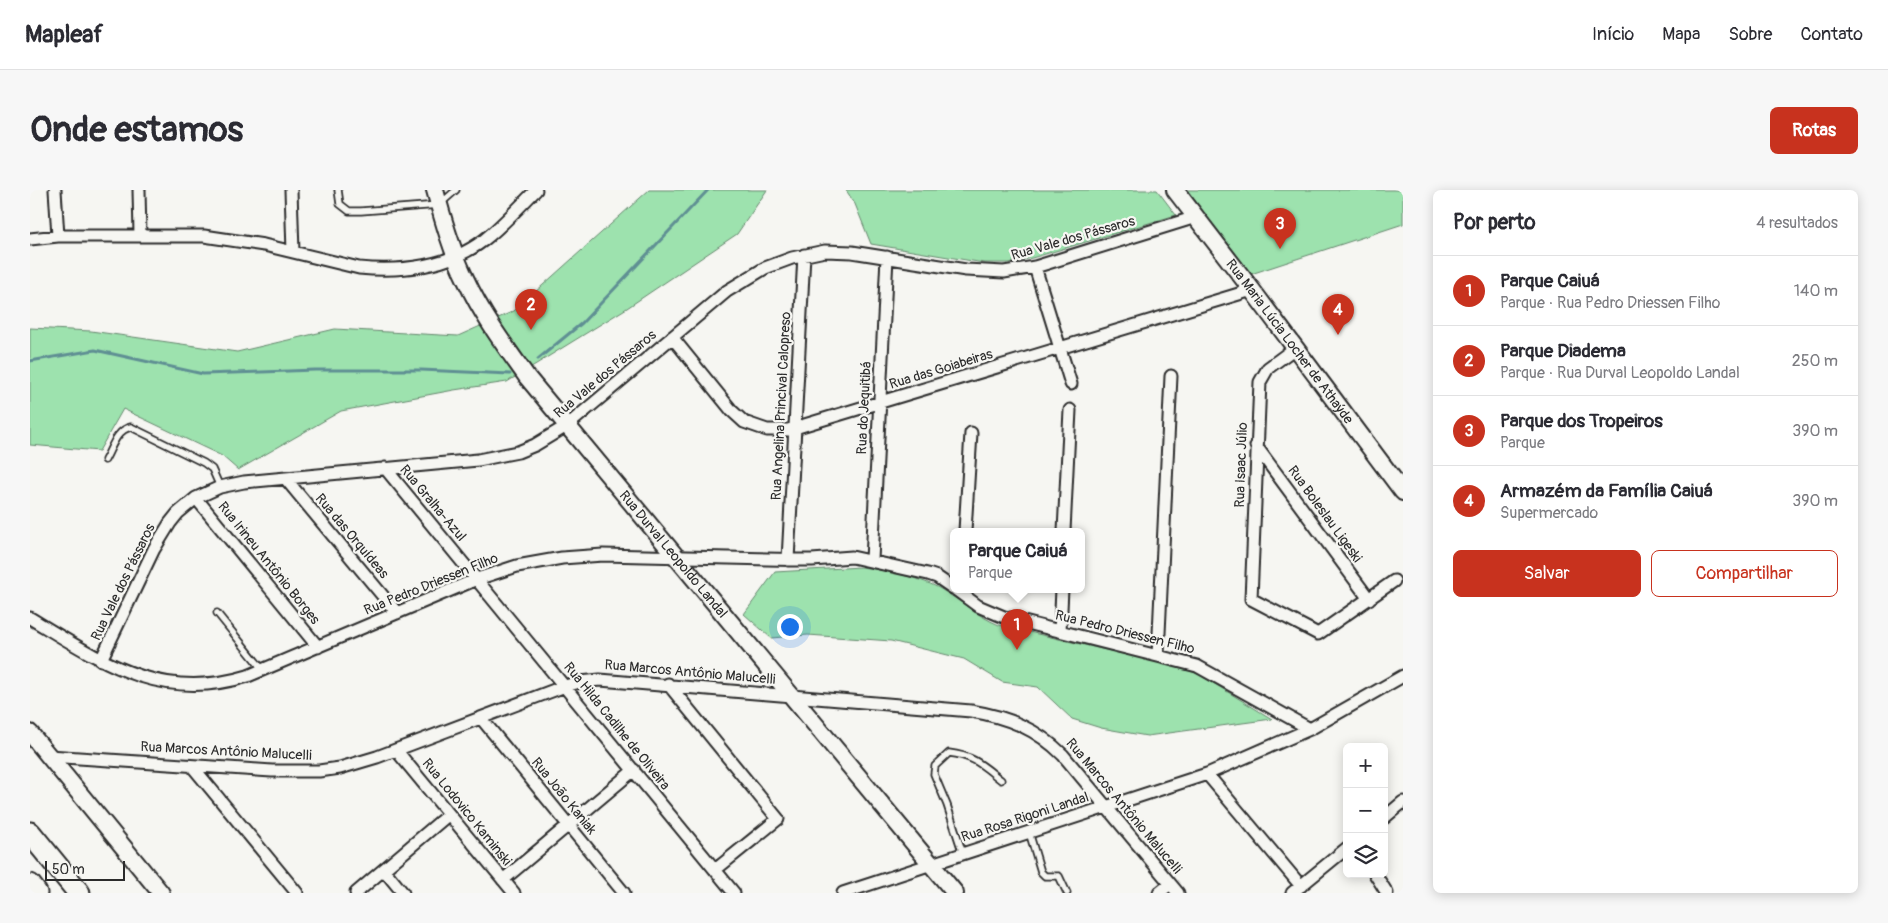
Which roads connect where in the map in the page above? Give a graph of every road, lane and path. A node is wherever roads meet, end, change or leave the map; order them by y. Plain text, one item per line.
1 (55, 190) edge
2 (139, 190) edge
3 (291, 190) edge
4 (338, 190) edge
5 (456, 190) edge
6 (536, 190) edge
7 (1175, 190) edge
8 (437, 198) edge
9 (1196, 217) junction
10 (140, 235) junction
11 (58, 236) junction
12 (30, 240) edge
13 (293, 252) junction
14 (804, 255) junction
15 (456, 257) junction
16 (887, 257) junction
17 (1035, 267) junction
18 (1252, 290) junction
19 (672, 337) junction
20 (1060, 348) junction
21 (1295, 348) junction
22 (1171, 376) dead end
23 (1071, 384) dead end
24 (880, 403) junction
25 (1070, 410) dead end
26 (568, 425) junction
27 (795, 429) junction
28 (971, 433) dead end
29 (1256, 446) junction
30 (105, 460) dead end
31 (385, 468) junction
32 (284, 478) junction
33 (220, 487) junction
34 (1403, 492) edge
35 (196, 498) junction
36 (965, 528) edge
37 (1064, 528) edge
38 (677, 557) junction
39 (788, 560) junction
40 (872, 560) junction
41 (477, 579) junction
42 (1394, 581) dead end
43 (950, 586) edge
44 (962, 593) edge
45 (1062, 593) edge
46 (1369, 599) junction
47 (217, 613) dead end
48 (396, 613) junction
49 (30, 618) edge
50 (1060, 631) junction
51 (318, 647) junction
52 (1158, 655) junction
53 (101, 660) junction
54 (263, 670) junction
55 (1403, 676) edge
56 (668, 684) junction
57 (565, 686) junction
58 (792, 695) junction
59 (482, 718) junction
60 (1310, 729) junction
61 (30, 734) edge
62 (396, 750) junction
63 (49, 756) junction
64 (192, 766) junction
65 (634, 770) junction
66 (1207, 774) junction
67 (1001, 780) dead end
68 (1403, 802) edge
69 (1106, 806) junction
70 (449, 814) junction
71 (1388, 815) edge
72 (568, 825) junction
73 (1029, 832) junction
74 (30, 833) edge
75 (1343, 851) edge
76 (963, 854) junction
77 (931, 864) junction
78 (384, 870) junction
79 (715, 870) junction
80 (1378, 878) edge
81 (503, 880) junction
82 (30, 885) edge
83 (1174, 888) edge
84 (1296, 889) edge
85 (36, 893) edge
86 (79, 893) edge
87 (162, 893) edge
88 (296, 893) edge
89 (356, 893) edge
90 (403, 893) edge
91 (514, 893) edge
92 (624, 893) edge
93 (734, 893) edge
94 (843, 893) edge
95 (955, 893) edge
96 (1066, 893) edge
97 (1160, 893) edge
98 (1387, 893) edge

1 - 11 street
2 - 10 street
3 - 13 street
4 - 8 lane
5 - 8 lane
6 - 15 street
7 - 9 street, Rua Maria Lúcia Locher de Athaýde
8 - 15 street, Rua Durval Leopoldo Landal
9 - 17 street, Rua Vale dos Pássaros
9 - 18 street, Rua Maria Lúcia Locher de Athaýde
10 - 11 street
10 - 13 street
11 - 12 street
13 - 15 street
14 - 16 street, Rua Vale dos Pássaros
14 - 19 street, Rua Vale dos Pássaros
14 - 27 street, Rua Angelina Princival Calopreso
15 - 26 street, Rua Durval Leopoldo Landal
16 - 17 street, Rua Vale dos Pássaros
16 - 24 street, Rua do Jequitibá
17 - 20 street
18 - 20 street, Rua das Goiabeiras
18 - 21 street, Rua Maria Lúcia Locher de Athaýde
19 - 26 street, Rua Vale dos Pássaros
19 - 27 street, Rua das Goiabeiras
20 - 23 street
20 - 24 street, Rua das Goiabeiras
21 - 29 street, Rua Isaac Júlio
21 - 34 street, Rua Maria Lúcia Locher de Athaýde
22 - 52 street
24 - 27 street, Rua das Goiabeiras
24 - 40 street, Rua do Jequitibá
25 - 37 street
26 - 31 street, Rua Vale dos Pássaros
26 - 38 street, Rua Durval Leopoldo Landal
27 - 39 street, Rua Angelina Princival Calopreso
28 - 36 street
29 - 46 street, Rua Boleslau Ligeski
29 - 46 street, Rua Isaac Júlio
30 - 33 lane
31 - 32 street, Rua Vale dos Pássaros
31 - 41 street, Rua Gralha-Azul
32 - 33 street, Rua Vale dos Pássaros
32 - 48 street, Rua das Orquídeas
33 - 35 street, Rua Vale dos Pássaros
35 - 51 street, Rua Irineu Antônio Borges
35 - 53 street, Rua Vale dos Pássaros
38 - 39 street, Rua Pedro Driessen Filho
38 - 41 street, Rua Pedro Driessen Filho
38 - 58 street, Rua Durval Leopoldo Landal
39 - 40 street, Rua Pedro Driessen Filho
40 - 43 street, Rua Pedro Driessen Filho
41 - 48 street, Rua Pedro Driessen Filho
41 - 57 street, Rua Hilda Cadilhe de Oliveira
42 - 46 street
44 - 50 street, Rua Pedro Driessen Filho
45 - 50 street
47 - 54 lane
48 - 51 street, Rua Pedro Driessen Filho
49 - 53 street, Rua Pedro Driessen Filho
50 - 52 street, Rua Pedro Driessen Filho
51 - 54 street, Rua Pedro Driessen Filho
52 - 60 street, Rua Pedro Driessen Filho
53 - 54 street, Rua Pedro Driessen Filho
55 - 60 street, Rua Rosa Rigoni Landal
56 - 57 street, Rua Marcos Antônio Malucelli
56 - 58 street, Rua Marcos Antônio Malucelli
56 - 79 street
57 - 59 street, Rua Marcos Antônio Malucelli
57 - 65 street, Rua Hilda Cadilhe de Oliveira
58 - 69 street, Rua Marcos Antônio Malucelli
58 - 77 street, Rua Durval Leopoldo Landal
59 - 62 street, Rua Marcos Antônio Malucelli
59 - 72 street, Rua João Kaniak
60 - 66 street, Rua Rosa Rigoni Landal
61 - 63 street
62 - 64 street, Rua Marcos Antônio Malucelli
62 - 70 street, Rua Lodovico Kaminski
63 - 64 street, Rua Marcos Antônio Malucelli
63 - 87 street
64 - 88 street
65 - 72 street
65 - 79 street, Rua Hilda Cadilhe de Oliveira
66 - 69 street, Rua Rosa Rigoni Landal
66 - 84 street
67 - 76 lane
68 - 71 street
69 - 73 street, Rua Rosa Rigoni Landal
69 - 83 street, Rua Marcos Antônio Malucelli
70 - 78 street
70 - 81 street, Rua Lodovico Kaminski
72 - 81 street
72 - 92 street, Rua João Kaniak
73 - 76 street, Rua Rosa Rigoni Landal
73 - 96 lane
74 - 86 highway
75 - 84 street
76 - 77 street, Rua Rosa Rigoni Landal
77 - 94 street, Rua Rosa Rigoni Landal
77 - 95 street, Rua Durval Leopoldo Landal
78 - 89 street
78 - 90 street
79 - 93 street, Rua Hilda Cadilhe de Oliveira
80 - 98 street
81 - 91 street, Rua Lodovico Kaminski
82 - 85 highway
83 - 97 street

